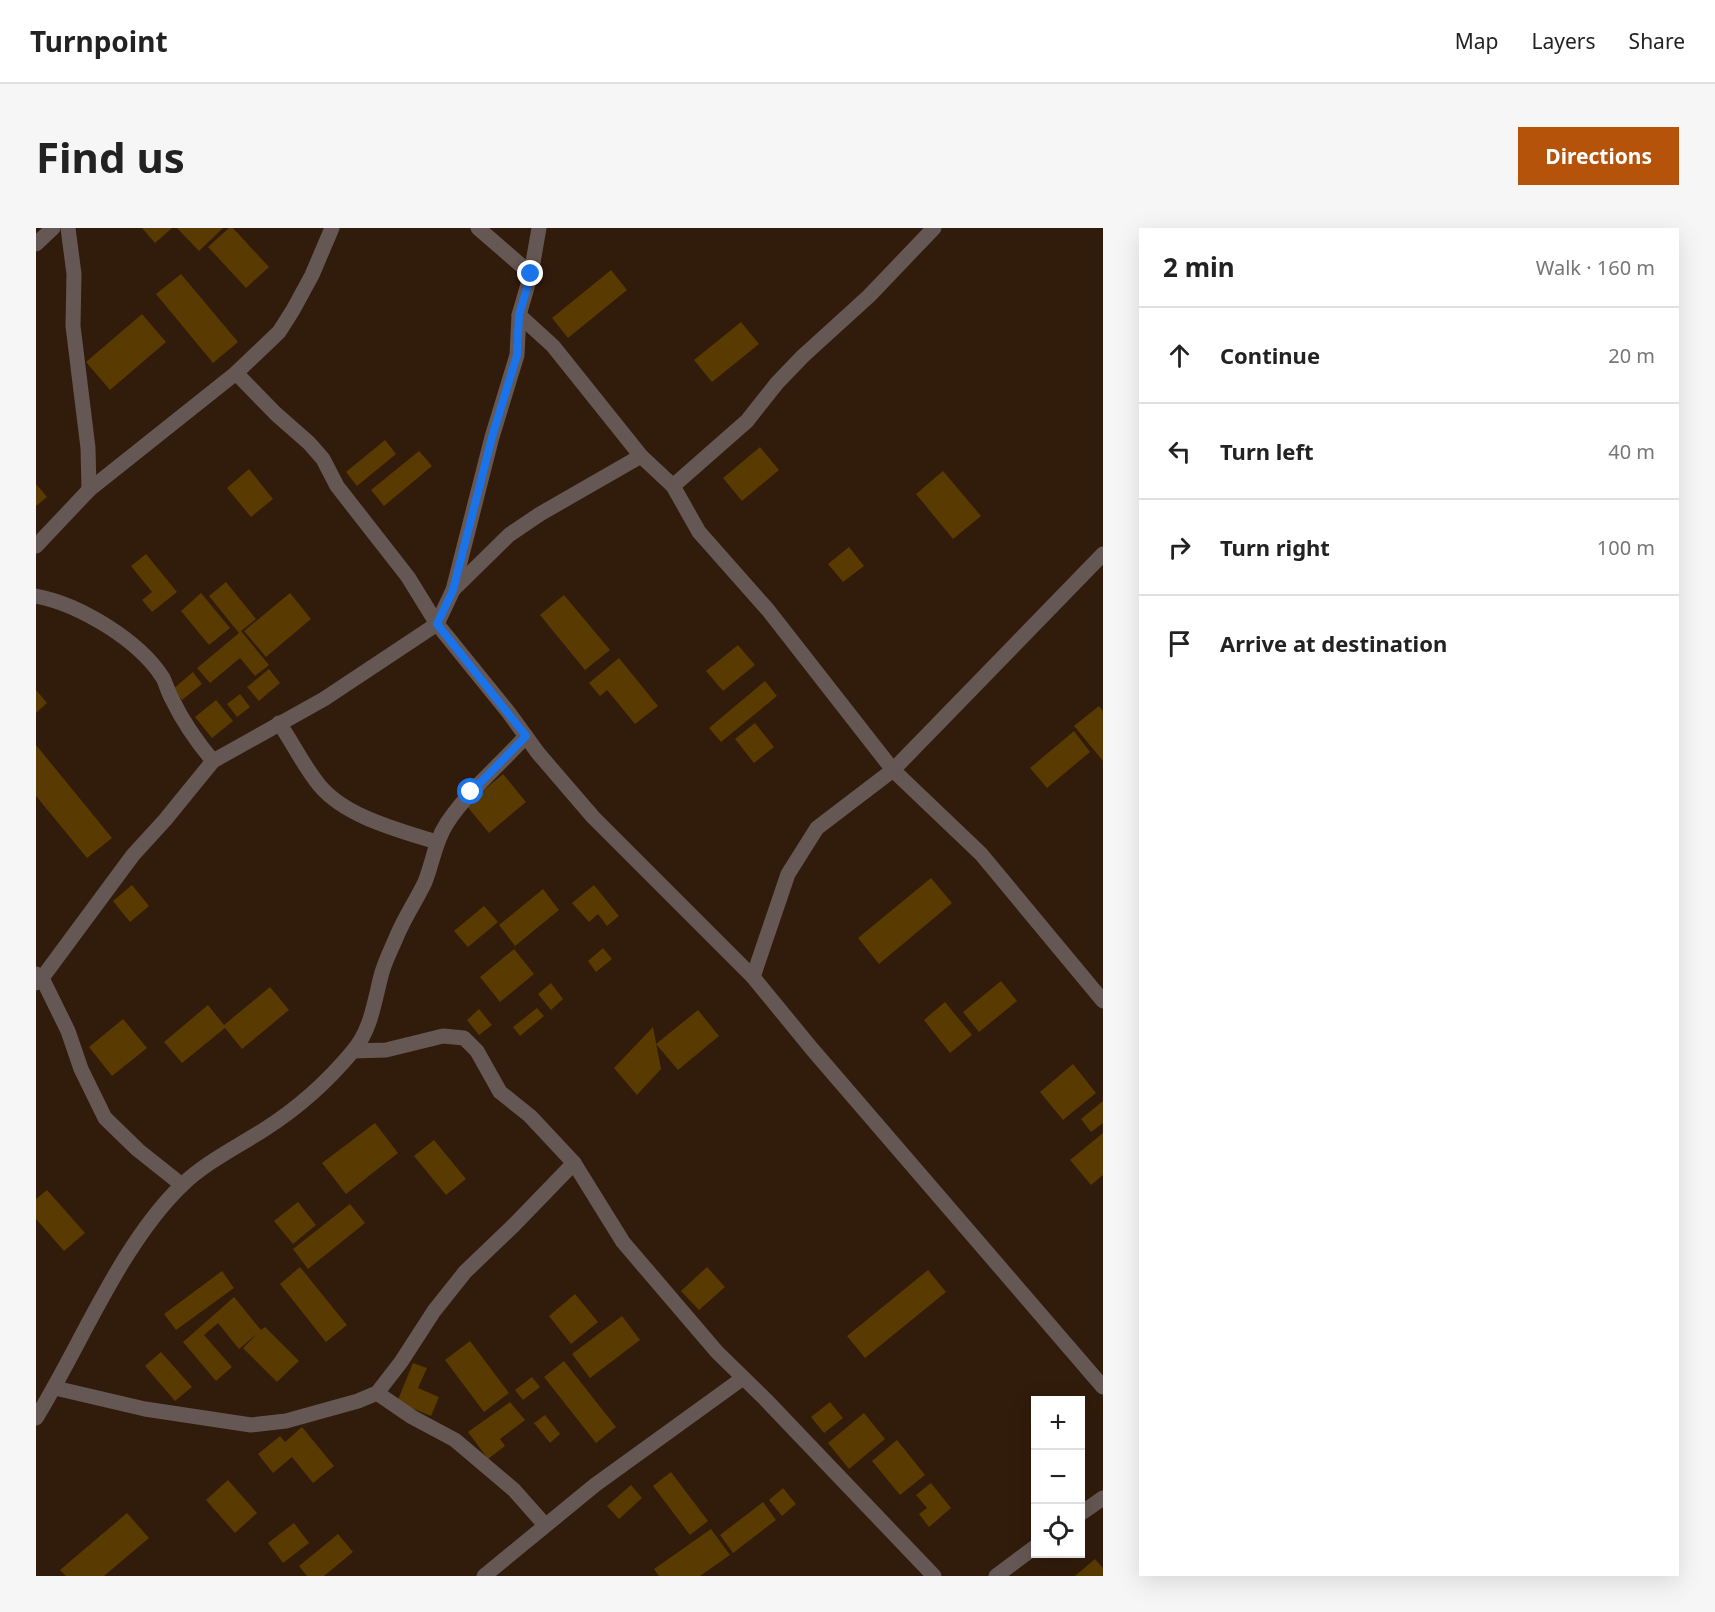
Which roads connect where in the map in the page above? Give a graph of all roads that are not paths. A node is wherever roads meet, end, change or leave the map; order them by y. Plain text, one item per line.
1 (53, 228) edge
2 (68, 228) edge
3 (332, 228) edge
4 (478, 228) edge
5 (539, 228) edge
6 (934, 228) edge
7 (36, 244) edge
8 (531, 274) junction
9 (519, 315) junction
10 (236, 373) junction
11 (641, 456) junction
12 (673, 486) junction
13 (89, 490) junction
14 (36, 546) edge
15 (1103, 554) edge
16 (453, 590) junction
17 (36, 596) edge
18 (437, 624) junction
19 (279, 723) junction
20 (526, 736) junction
21 (213, 761) junction
22 (892, 770) junction
23 (436, 843) junction
24 (753, 977) junction
25 (38, 978) edge
26 (1103, 1000) edge
27 (353, 1051) junction
28 (574, 1163) junction
29 (182, 1185) junction
30 (743, 1378) junction
31 (1103, 1387) edge
32 (55, 1388) junction
33 (377, 1392) junction
34 (36, 1418) edge
35 (1103, 1498) edge
36 (1085, 1511) edge
37 (545, 1526) junction
38 (1031, 1550) edge
39 (484, 1576) edge
40 (934, 1576) edge
41 (996, 1576) edge

1 - 7 street
2 - 13 street
3 - 10 street
4 - 8 street
5 - 8 street
6 - 12 street
8 - 9 street
9 - 11 street
9 - 16 street
10 - 13 street
10 - 18 street
11 - 12 street
11 - 16 street
12 - 22 street
13 - 14 street
15 - 22 street
16 - 18 street
17 - 21 street
18 - 19 street
18 - 20 street
19 - 21 street
19 - 23 street
20 - 23 street
20 - 24 street
21 - 25 street
22 - 24 street
22 - 26 street
23 - 27 street
24 - 31 street
25 - 29 street
27 - 28 street
27 - 29 street
28 - 30 street
28 - 33 street
29 - 32 street
30 - 37 street
30 - 40 street
32 - 33 street
32 - 34 street
33 - 37 street
35 - 36 street
37 - 39 street
38 - 41 street

